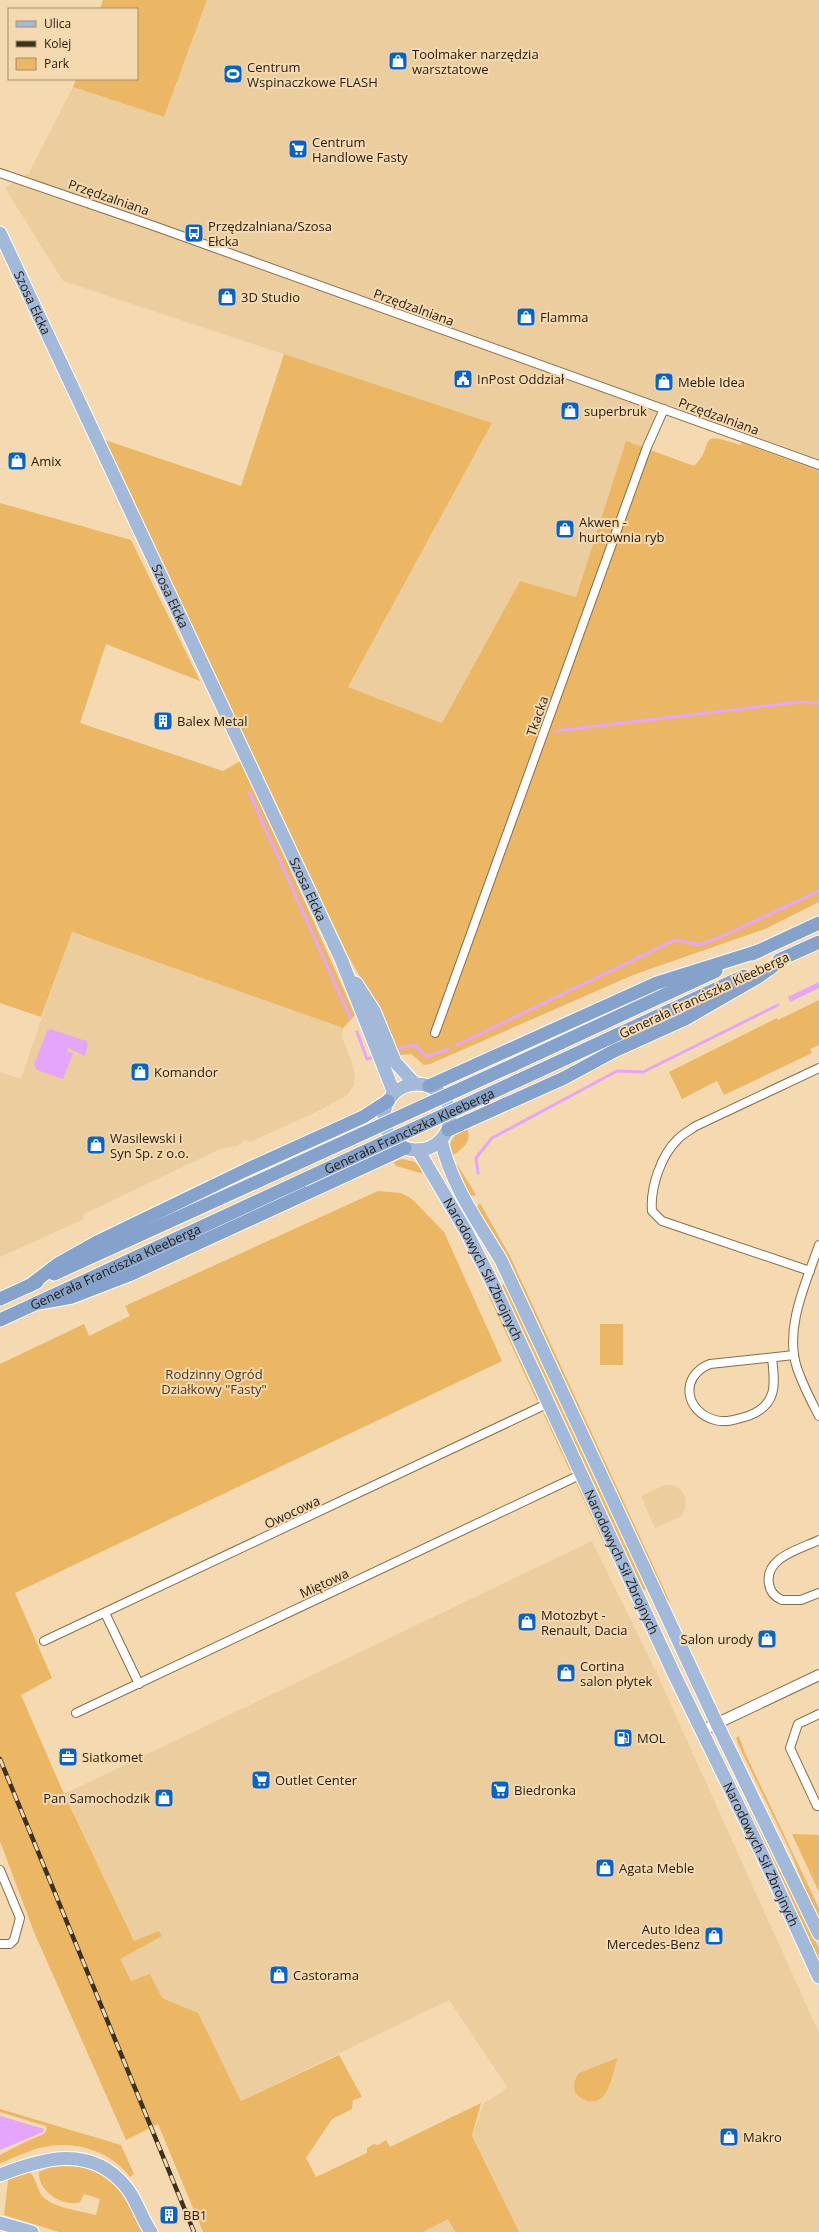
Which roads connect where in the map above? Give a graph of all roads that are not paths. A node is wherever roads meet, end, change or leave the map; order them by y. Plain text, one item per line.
1 (0, 173) edge
2 (0, 233) edge
3 (664, 409) junction
4 (819, 465) edge
5 (819, 923) edge
6 (819, 942) edge
7 (759, 951) junction
8 (786, 957) junction
9 (341, 959) junction
10 (364, 1018) junction
11 (380, 1024) junction
12 (435, 1033) dead end
13 (819, 1068) edge
14 (415, 1084) junction
15 (429, 1086) junction
16 (391, 1097) junction
17 (445, 1135) junction
18 (405, 1148) junction
19 (418, 1150) junction
20 (819, 1246) edge
21 (810, 1271) junction
22 (508, 1275) junction
23 (493, 1284) junction
24 (29, 1286) junction
25 (0, 1299) edge
26 (39, 1303) junction
27 (0, 1320) edge
28 (794, 1355) junction
29 (772, 1358) junction
30 (549, 1403) junction
31 (819, 1416) edge
32 (582, 1474) junction
33 (819, 1540) edge
34 (819, 1593) edge
35 (105, 1612) junction
36 (44, 1641) dead end
37 (687, 1657) junction
38 (669, 1664) junction
39 (819, 1676) edge
40 (139, 1684) junction
41 (76, 1713) dead end
42 (819, 1714) edge
43 (717, 1724) junction
44 (701, 1731) junction
45 (752, 1795) junction
46 (736, 1802) junction
47 (819, 1806) edge
48 (0, 1870) edge
49 (819, 1934) edge
50 (0, 1944) edge
51 (819, 1977) edge
52 (0, 2175) edge
53 (0, 2223) edge
54 (28, 2231) edge
55 (150, 2232) edge

1 - 3 street, Przędzalniana
2 - 9 main road, Szosa Ełcka
3 - 4 street, Przędzalniana
3 - 12 street, Tkacka
5 - 7 highway, Generała Franciszka Kleeberga
6 - 8 highway, Generała Franciszka Kleeberga
7 - 15 highway
7 - 24 highway, Generała Franciszka Kleeberga, bridge
8 - 17 highway
8 - 26 highway, Generała Franciszka Kleeberga, bridge
9 - 10 main road, Szosa Ełcka
9 - 11 main road, Szosa Ełcka
10 - 11 main road
10 - 16 main road, Szosa Ełcka
11 - 14 main road, Szosa Ełcka
13 - 21 street
14 - 15 main road
14 - 16 main road
15 - 17 main road
16 - 18 main road
16 - 24 highway
17 - 19 main road
17 - 22 main road, Narodowych Sił Zbrojnych
18 - 19 main road
18 - 26 highway
19 - 23 main road, Narodowych Sił Zbrojnych
20 - 21 street
21 - 28 street
22 - 23 main road
22 - 37 main road, Narodowych Sił Zbrojnych
23 - 30 main road, Narodowych Sił Zbrojnych
24 - 25 highway, Generała Franciszka Kleeberga
26 - 27 highway, Generała Franciszka Kleeberga
28 - 29 street
28 - 31 street
29 - 29 street
30 - 32 main road, Narodowych Sił Zbrojnych
30 - 35 street, Owocowa
32 - 38 main road, Narodowych Sił Zbrojnych
32 - 40 street, Miętowa
33 - 34 street
35 - 36 street, Owocowa
35 - 40 street
37 - 38 main road
37 - 43 main road, Narodowych Sił Zbrojnych
38 - 44 main road, Narodowych Sił Zbrojnych
39 - 43 street
40 - 41 street, Miętowa
42 - 47 street
43 - 44 street
43 - 45 main road, Narodowych Sił Zbrojnych
44 - 46 main road, Narodowych Sił Zbrojnych
45 - 46 main road
45 - 49 main road, Narodowych Sił Zbrojnych
46 - 51 main road, Narodowych Sił Zbrojnych
48 - 50 street
52 - 55 main road
53 - 54 main road

